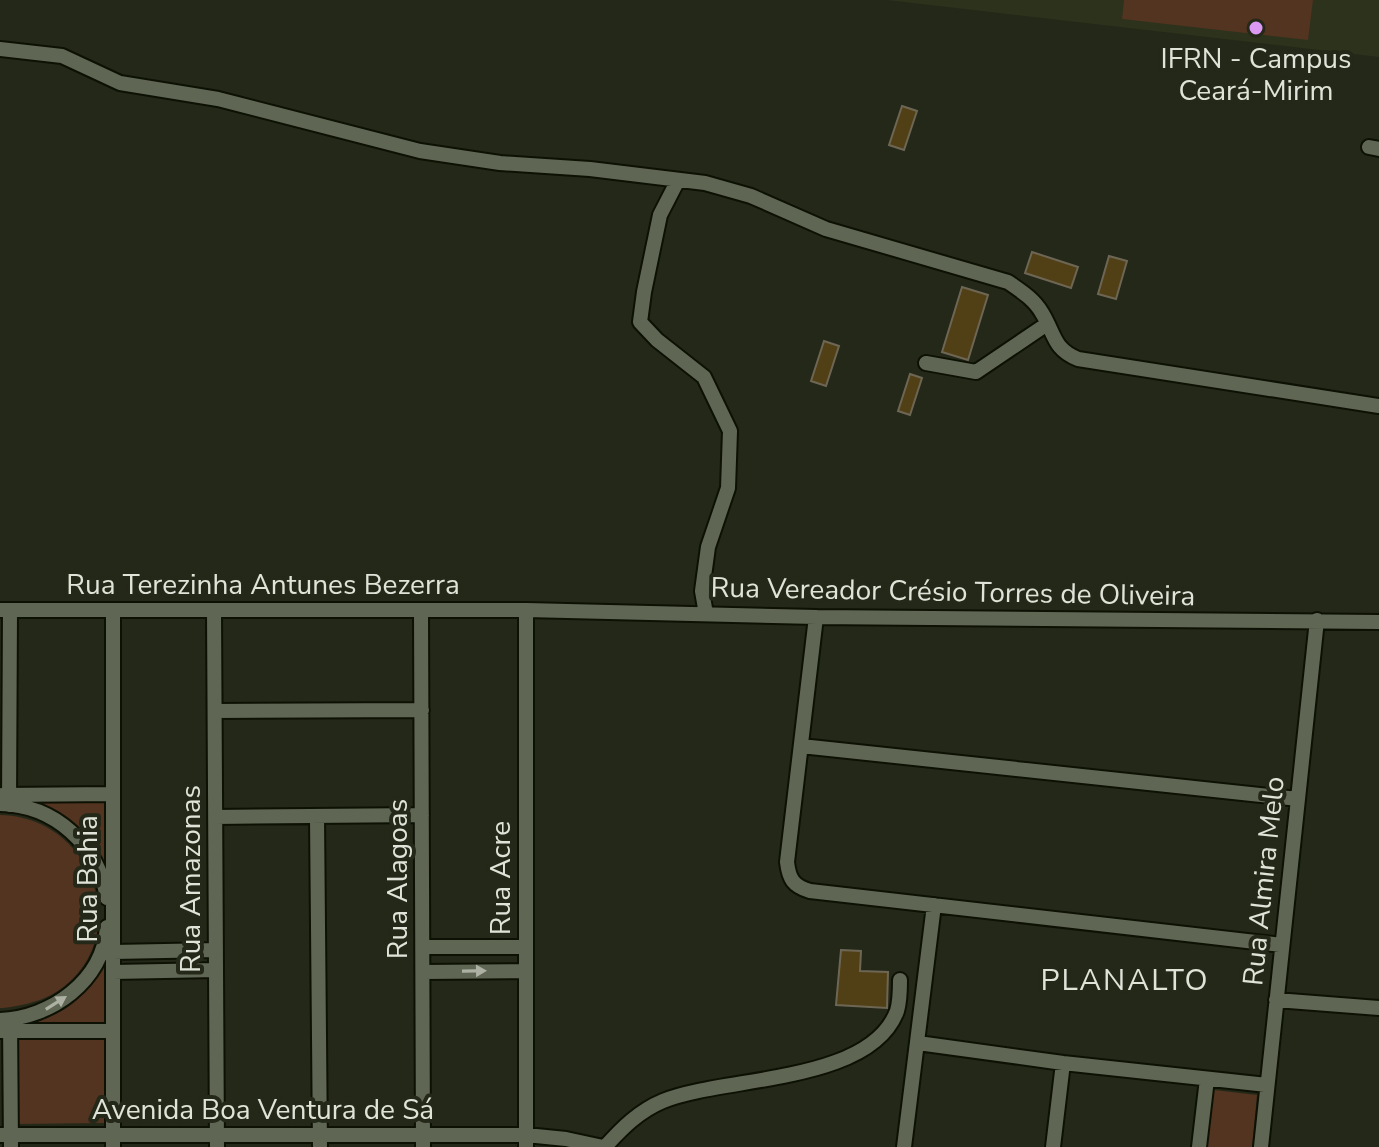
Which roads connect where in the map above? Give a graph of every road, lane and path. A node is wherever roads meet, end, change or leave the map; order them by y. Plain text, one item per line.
1 (0, 49) edge
2 (678, 180) junction
3 (1047, 324) junction
4 (926, 363) dead end
5 (1379, 406) edge
6 (5, 610) edge
7 (113, 610) junction
8 (214, 610) junction
9 (421, 610) junction
10 (526, 610) junction
11 (706, 614) junction
12 (816, 617) junction
13 (1317, 620) junction
14 (1379, 622) edge
15 (422, 710) junction
16 (215, 711) junction
17 (801, 746) junction
18 (113, 794) junction
19 (1298, 799) junction
20 (5, 800) edge
21 (422, 815) junction
22 (317, 816) junction
23 (215, 817) junction
24 (934, 905) junction
25 (111, 907) junction
26 (1282, 945) junction
27 (423, 947) junction
28 (526, 947) junction
29 (216, 950) junction
30 (113, 952) junction
31 (216, 970) junction
32 (526, 971) junction
33 (113, 972) junction
34 (423, 972) junction
35 (900, 980) dead end
36 (1276, 1000) junction
37 (1379, 1008) edge
38 (5, 1026) edge
39 (113, 1031) junction
40 (918, 1043) junction
41 (1063, 1063) junction
42 (1207, 1079) junction
43 (1267, 1085) junction
44 (7, 1139) edge
45 (113, 1141) edge
46 (217, 1141) edge
47 (320, 1141) edge
48 (424, 1141) edge
49 (526, 1141) edge
50 (604, 1147) edge
51 (904, 1147) edge
52 (1053, 1147) edge
53 (1199, 1147) edge
54 (1261, 1147) edge

1 - 2 street
2 - 3 street
2 - 11 street
3 - 4 street
3 - 5 street
6 - 7 street, Rua Terezinha Antunes Bezerra
6 - 20 street
7 - 8 street, Rua Terezinha Antunes Bezerra
7 - 18 street, Rua Bahia
8 - 9 street, Rua Terezinha Antunes Bezerra
8 - 16 street, Rua Amazonas
9 - 10 street, Rua Terezinha Antunes Bezerra
9 - 15 street, Rua Alagoas
10 - 11 street, Rua Vereador Crésio Torres de Oliveira
10 - 28 street, Rua Acre
11 - 12 street, Rua Vereador Crésio Torres de Oliveira
12 - 13 street, Rua Vereador Crésio Torres de Oliveira
12 - 17 street
13 - 14 street, Rua Vereador Crésio Torres de Oliveira
13 - 19 street, Rua Almira Melo
15 - 16 street
15 - 21 street, Rua Alagoas
16 - 23 street, Rua Amazonas
17 - 19 street
17 - 24 street
18 - 20 street
18 - 25 street, Rua Bahia
19 - 26 street, Rua Almira Melo
20 - 25 street
21 - 22 street
21 - 27 street, Rua Alagoas
22 - 23 street
22 - 47 street
23 - 29 street, Rua Amazonas
24 - 26 street
24 - 40 street
25 - 30 street, Rua Bahia
38 -> 25 street
26 - 36 street, Rua Almira Melo
27 - 28 street
27 - 34 street, Rua Alagoas
28 - 32 street, Rua Acre
29 - 30 street
29 - 31 street, Rua Amazonas
30 - 33 street, Rua Bahia
31 - 33 street
31 - 46 street, Rua Amazonas
34 -> 32 street
32 - 49 street, Rua Acre
33 - 39 street, Rua Bahia
34 - 48 street, Rua Alagoas
35 - 50 street
36 - 37 street
36 - 43 street, Rua Almira Melo
38 - 39 street
38 - 44 street
39 - 45 street, Rua Bahia
40 - 41 street
40 - 51 street
41 - 42 street
41 - 52 street
42 - 43 street
42 - 53 street
43 - 54 street, Rua Almira Melo
44 - 45 street, Avenida Boa Ventura de Sá
45 - 46 street, Avenida Boa Ventura de Sá
46 - 47 street, Avenida Boa Ventura de Sá
47 - 48 street, Avenida Boa Ventura de Sá
48 - 49 street, Avenida Boa Ventura de Sá
49 - 50 street, Avenida Boa Ventura de Sá

